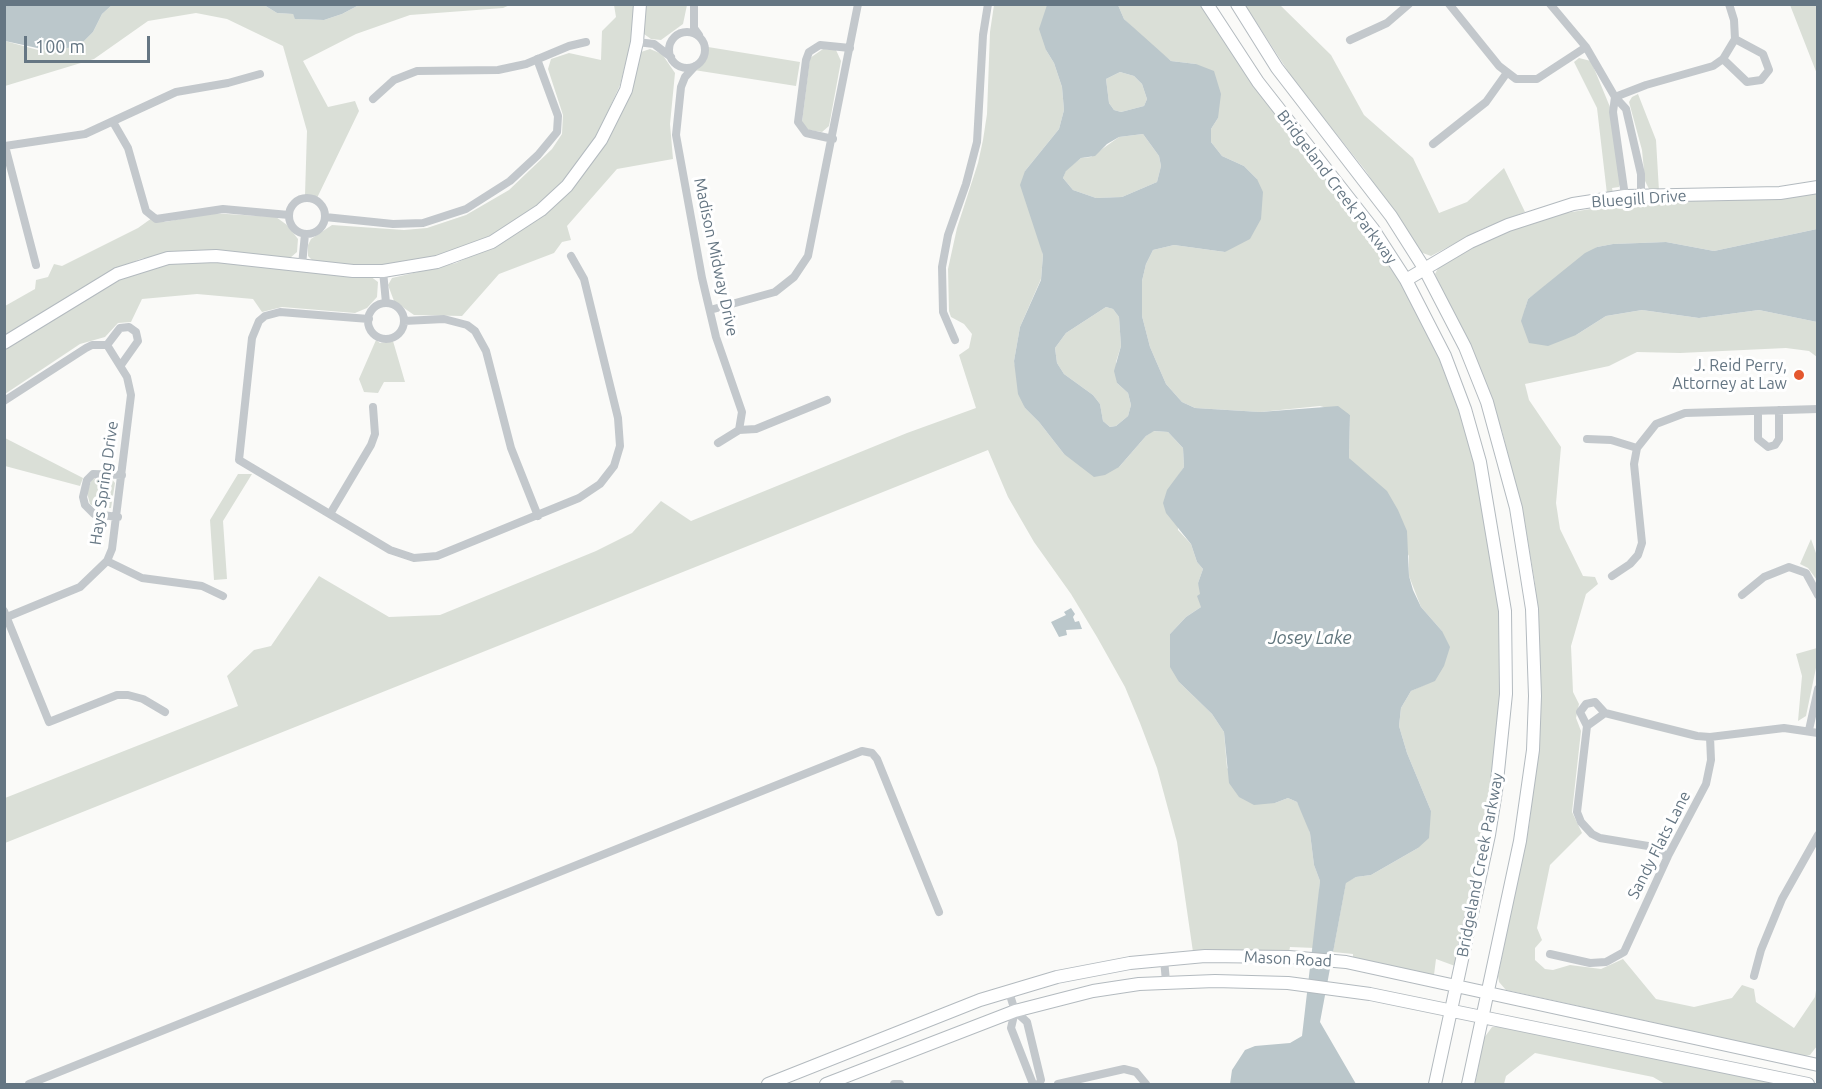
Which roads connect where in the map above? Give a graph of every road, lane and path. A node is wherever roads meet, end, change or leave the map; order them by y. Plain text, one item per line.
1 (640, 4) edge
2 (694, 4) edge
3 (858, 4) edge
4 (988, 4) edge
5 (1207, 4) edge
6 (1237, 4) edge
7 (1409, 4) edge
8 (1449, 4) edge
9 (1550, 4) edge
10 (1729, 4) edge
11 (693, 15) junction
12 (677, 35) junction
13 (700, 37) junction
14 (1735, 39) junction
15 (1350, 40) dead end
16 (586, 42) dead end
17 (637, 42) junction
18 (654, 44) junction
19 (1586, 47) junction
20 (850, 48) junction
21 (537, 59) junction
22 (673, 59) junction
23 (1723, 59) junction
24 (695, 66) junction
25 (260, 74) dead end
26 (1506, 74) junction
27 (681, 87) junction
28 (1615, 97) junction
29 (373, 99) dead end
30 (113, 122) junction
31 (832, 139) junction
32 (1433, 144) dead end
33 (5, 146) edge
34 (1818, 187) edge
35 (1625, 196) junction
36 (1641, 196) junction
37 (289, 214) junction
38 (325, 217) junction
39 (305, 234) junction
40 (571, 256) dead end
41 (302, 265) junction
42 (36, 266) dead end
43 (1424, 268) junction
44 (383, 271) junction
45 (1406, 280) junction
46 (386, 303) junction
47 (710, 310) junction
48 (369, 319) junction
49 (404, 321) junction
50 (955, 340) dead end
51 (4, 343) edge
52 (107, 345) junction
53 (121, 365) junction
54 (827, 400) dead end
55 (4, 401) edge
56 (373, 407) dead end
57 (1818, 409) edge
58 (1779, 410) junction
59 (1758, 411) junction
60 (739, 430) junction
61 (1587, 439) dead end
62 (718, 443) dead end
63 (1637, 447) junction
64 (122, 475) junction
65 (330, 514) junction
66 (538, 516) junction
67 (118, 517) junction
68 (107, 561) junction
69 (1611, 576) dead end
70 (1742, 595) dead end
71 (1818, 595) edge
72 (223, 596) dead end
73 (6, 614) edge
74 (1818, 689) edge
75 (165, 712) dead end
76 (1605, 713) junction
77 (1587, 726) junction
78 (1813, 731) edge
79 (1710, 737) junction
80 (1818, 835) edge
81 (1668, 856) junction
82 (939, 912) dead end
83 (1550, 954) dead end
84 (1164, 960) junction
85 (1754, 976) dead end
86 (1166, 981) junction
87 (1456, 985) junction
88 (1009, 992) junction
89 (1488, 992) junction
90 (1015, 1011) junction
91 (1450, 1012) junction
92 (1482, 1019) junction
93 (1817, 1064) edge
94 (29, 1084) edge
95 (768, 1084) edge
96 (826, 1084) edge
97 (894, 1084) edge
98 (900, 1084) edge
99 (1033, 1084) edge
100 (1039, 1084) edge
101 (1058, 1084) edge
102 (1146, 1084) edge
103 (1435, 1084) edge
104 (1468, 1084) edge
105 (1810, 1084) edge

1 - 17 main road
2 - 11 street
3 - 20 street
4 - 50 street
5 - 45 main road, Bridgeland Creek Parkway
6 - 43 main road, Bridgeland Creek Parkway
7 - 15 street
8 - 26 street
9 - 19 street
10 - 14 street
11 - 12 street
11 - 13 street
12 - 13 street
12 - 18 street
12 - 22 street
13 - 24 street
14 - 23 street
14 - 23 street
16 - 21 street
17 - 18 street
17 - 44 main road
18 - 22 street
19 - 26 street
19 - 28 street
20 - 31 street
20 - 31 street
21 - 29 street
21 - 38 street
22 - 24 street
22 - 27 street, Madison Midway Drive
23 - 28 street
24 - 27 street, Madison Midway Drive
25 - 30 street
26 - 32 street
27 - 47 street, Madison Midway Drive
28 - 35 street
28 - 36 street
30 - 33 street
30 - 37 street
31 - 47 street
33 - 42 street
34 - 36 main road, Bluegill Drive
35 - 36 main road, Bluegill Drive
35 - 43 main road, Bluegill Drive
37 - 38 street
37 - 39 street
38 - 39 street
39 - 41 street
40 - 66 street
41 - 44 main road
41 - 51 main road
43 - 45 main road, Bluegill Drive
43 - 89 main road, Bridgeland Creek Parkway
44 - 46 street
45 - 87 main road, Bridgeland Creek Parkway
46 - 48 street
46 - 49 street
47 - 60 street, Madison Midway Drive
48 - 49 street
48 - 65 street
49 - 66 street
52 - 53 street, Hays Spring Drive
52 - 53 street
52 - 55 street
53 - 64 street, Hays Spring Drive
54 - 60 street
56 - 65 street
57 - 58 street
58 - 59 street
58 - 59 street
59 - 63 street
60 - 62 street
61 - 63 street
63 - 69 street
64 - 67 street, Hays Spring Drive
64 - 67 street
65 - 66 street
67 - 68 street, Hays Spring Drive
68 - 72 street
68 - 73 street, Hays Spring Drive
70 - 71 street
73 - 75 street
74 - 78 street
76 - 77 street
76 - 77 street
76 - 79 street
77 - 81 street
78 - 79 street
79 - 81 street, Sandy Flats Lane
80 - 85 street
81 - 83 street, Sandy Flats Lane
82 - 94 street
84 - 86 street
84 - 87 main road, Mason Road
84 - 88 main road, Mason Road
86 - 90 main road, Mason Road
86 - 91 main road, Mason Road
87 - 89 main road, Mason Road
87 - 91 main road, Bridgeland Creek Parkway
88 - 90 street
88 - 95 main road, Mason Road
89 - 92 main road, Bridgeland Creek Parkway
89 - 93 main road, Mason Road
90 - 96 main road, Mason Road
90 - 99 street
90 - 100 street
91 - 92 main road, Mason Road
91 - 103 main road, Bridgeland Creek Parkway
92 - 104 main road, Bridgeland Creek Parkway
92 - 105 main road, Mason Road
93 - 105 main road
97 - 98 street
101 - 102 street

